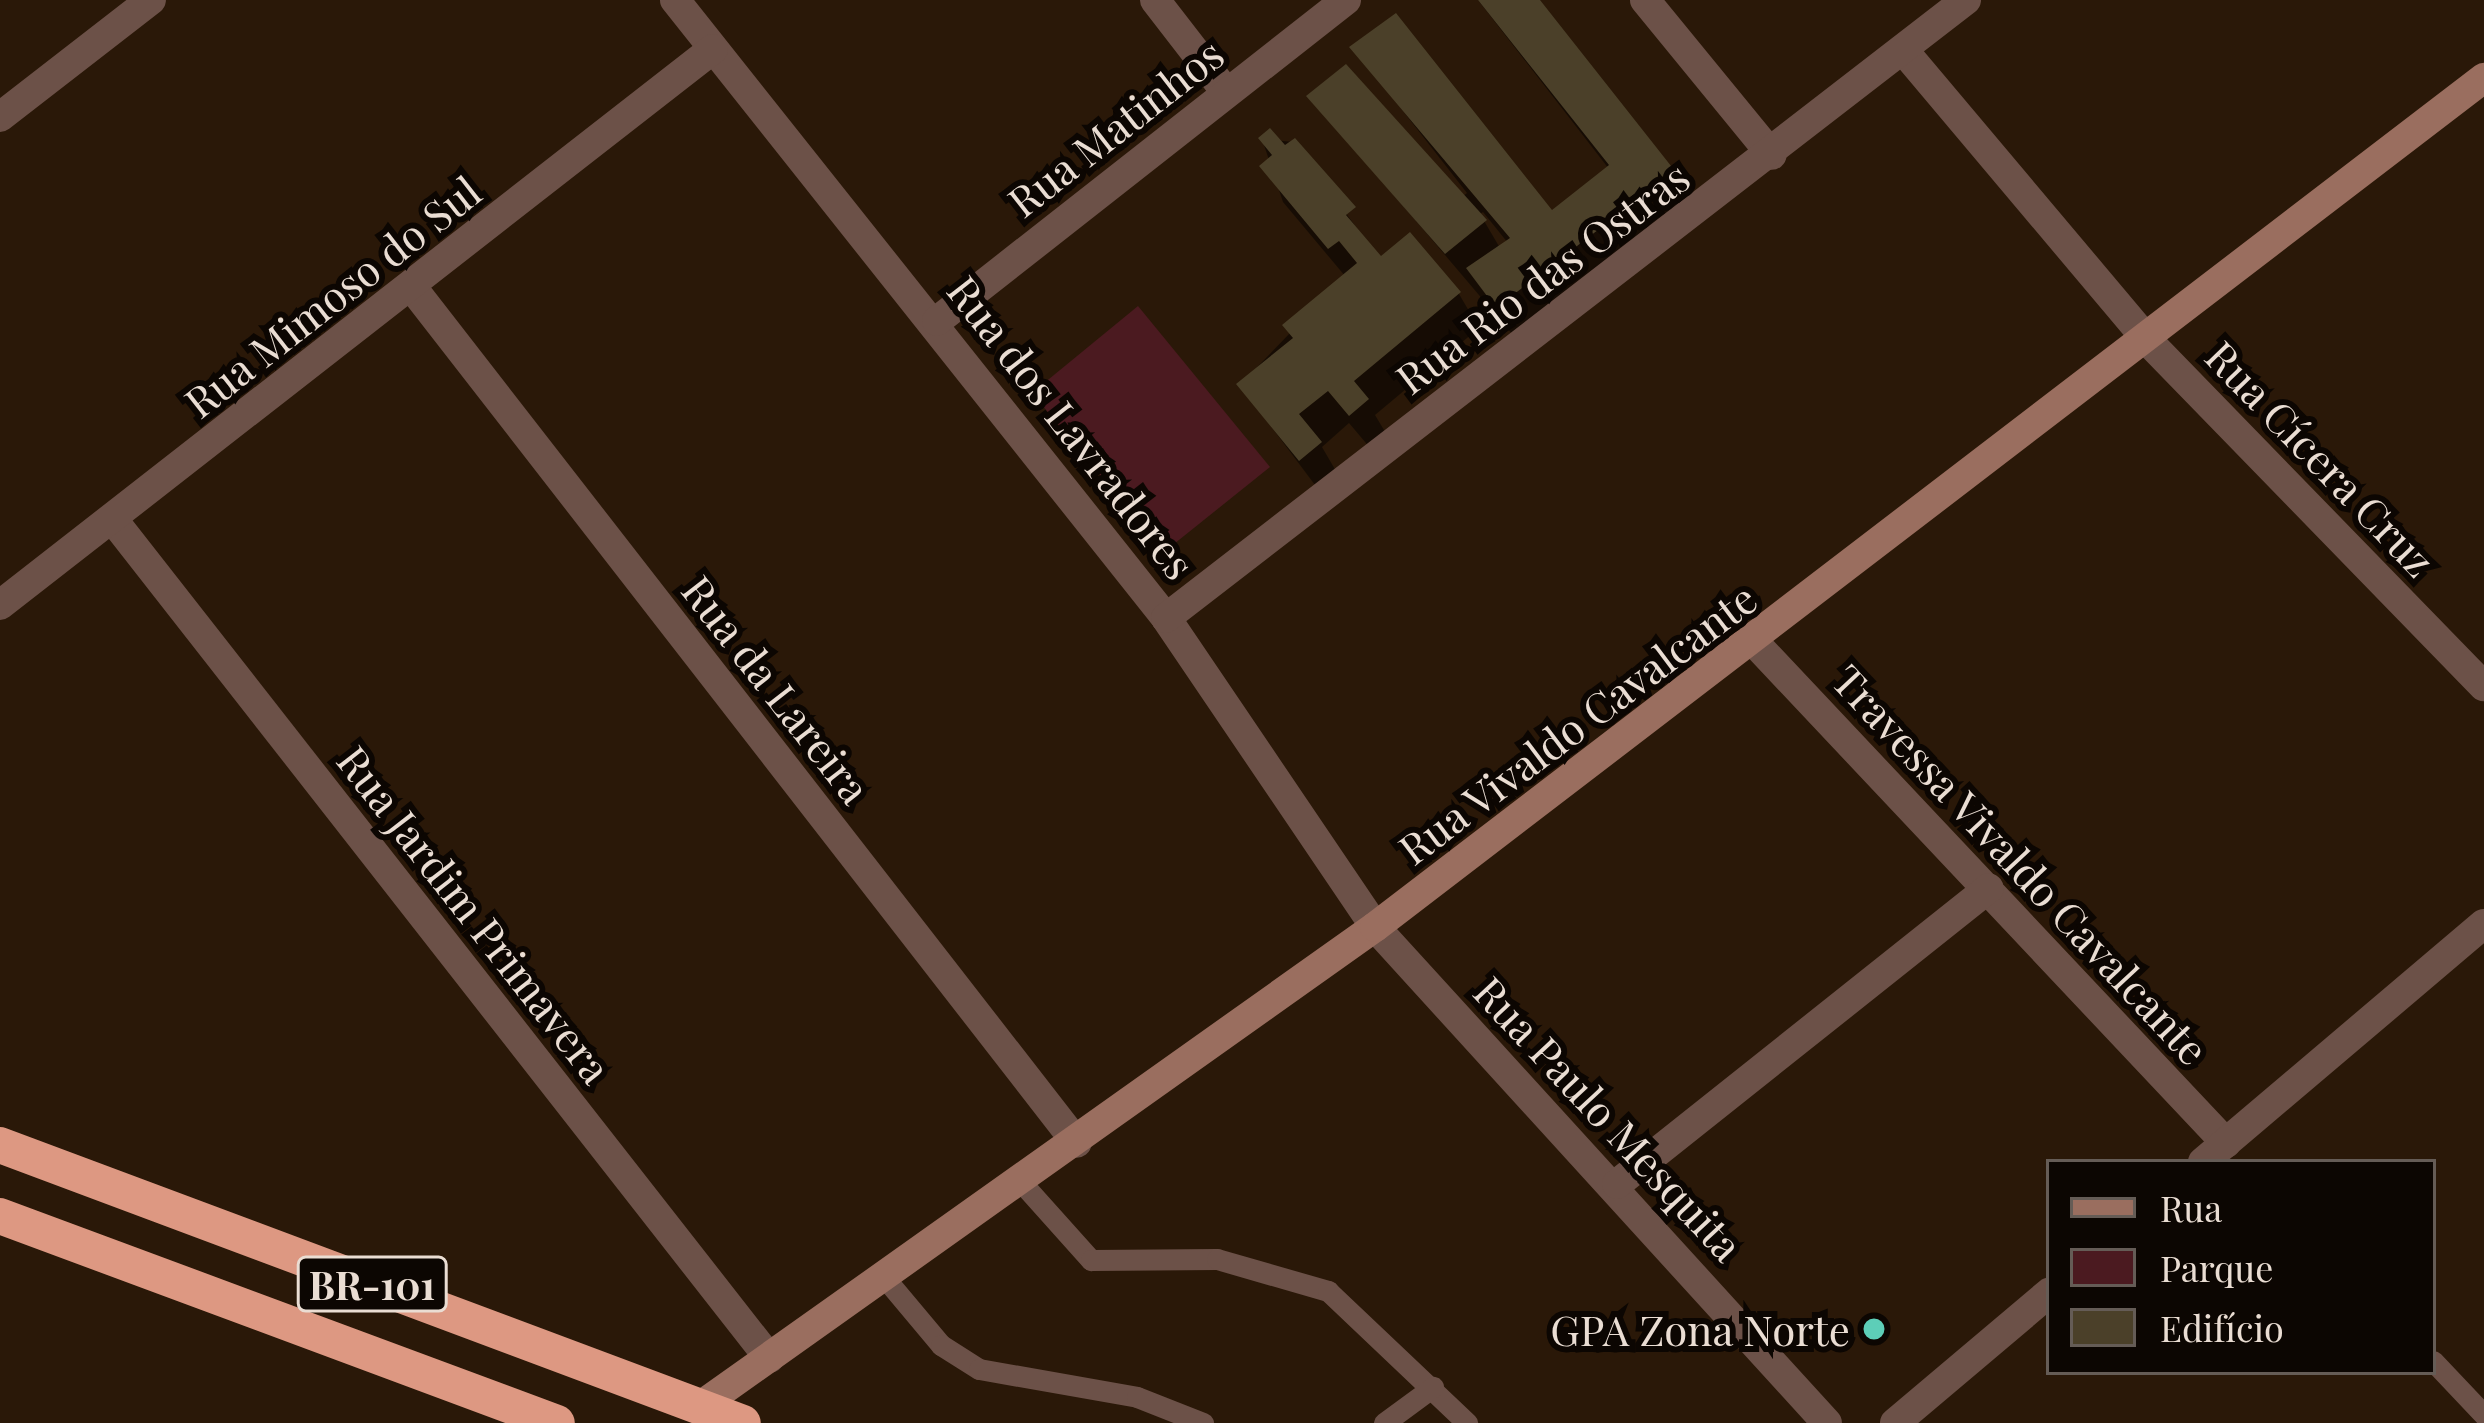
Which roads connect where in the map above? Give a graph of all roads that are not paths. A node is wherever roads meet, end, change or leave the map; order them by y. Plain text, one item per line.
1 (151, 0) edge
2 (675, 0) edge
3 (1155, 0) edge
4 (1346, 0) edge
5 (1645, 0) edge
6 (1966, 0) edge
7 (713, 49) junction
8 (1904, 51) junction
9 (2484, 78) edge
10 (1226, 92) junction
11 (0, 118) edge
12 (1772, 155) junction
13 (411, 286) junction
14 (937, 321) junction
15 (2147, 340) junction
16 (115, 521) junction
17 (0, 605) edge
18 (1166, 618) junction
19 (1755, 643) junction
20 (2484, 686) edge
21 (1989, 888) junction
22 (2484, 924) edge
23 (1375, 927) junction
24 (1077, 1143) junction
25 (0, 1145) edge
26 (2224, 1156) edge
27 (1021, 1182) junction
28 (1617, 1184) junction
29 (0, 1216) edge
30 (884, 1277) junction
31 (2046, 1296) edge
32 (769, 1358) junction
33 (2436, 1364) edge
34 (1433, 1387) junction
35 (699, 1407) junction
36 (2484, 1415) edge
37 (557, 1423) edge
38 (743, 1423) edge
39 (1203, 1423) edge
40 (1384, 1423) edge
41 (1467, 1423) edge
42 (1827, 1423) edge
43 (1895, 1423) edge

1 - 11 street
2 - 7 street, Rua dos Lavradores
3 - 10 street
4 - 10 street, Rua Matinhos
5 - 12 street
6 - 8 street, Rua Rio das Ostras
7 - 13 street, Rua Mimoso do Sul
7 - 14 street, Rua dos Lavradores
8 - 12 street, Rua Rio das Ostras
8 - 15 street, Rua Cícera Cruz
9 - 15 main road, Rua Vivaldo Cavalcante
10 - 14 street, Rua Matinhos
12 - 18 street, Rua Rio das Ostras
13 - 16 street, Rua Mimoso do Sul
13 - 24 street, Rua da Lareira
14 - 18 street, Rua dos Lavradores
15 - 19 main road, Rua Vivaldo Cavalcante
15 - 20 street, Rua Cícera Cruz
16 - 17 street, Rua Mimoso do Sul
16 - 32 street, Rua Jardim Primavera
18 - 23 street, Rua dos Lavradores
19 - 21 street, Travessa Vivaldo Cavalcante
19 - 23 main road, Rua Vivaldo Cavalcante
21 - 26 street, Travessa Vivaldo Cavalcante
21 - 28 street
22 - 26 street
23 - 24 main road, Rua Vivaldo Cavalcante
23 - 28 street, Rua Paulo Mesquita
24 - 27 main road, Rua Vivaldo Cavalcante
25 - 35 highway, BR-101
27 - 30 main road, Rua Vivaldo Cavalcante
27 - 34 lane
28 - 42 street, Rua Paulo Mesquita
29 - 37 highway, BR-101
30 - 32 main road, Rua Vivaldo Cavalcante
30 - 39 lane
31 - 43 street
32 - 35 main road, Rua Vivaldo Cavalcante
33 - 36 lane
34 - 40 lane
34 - 41 lane
35 - 38 highway, BR-101

